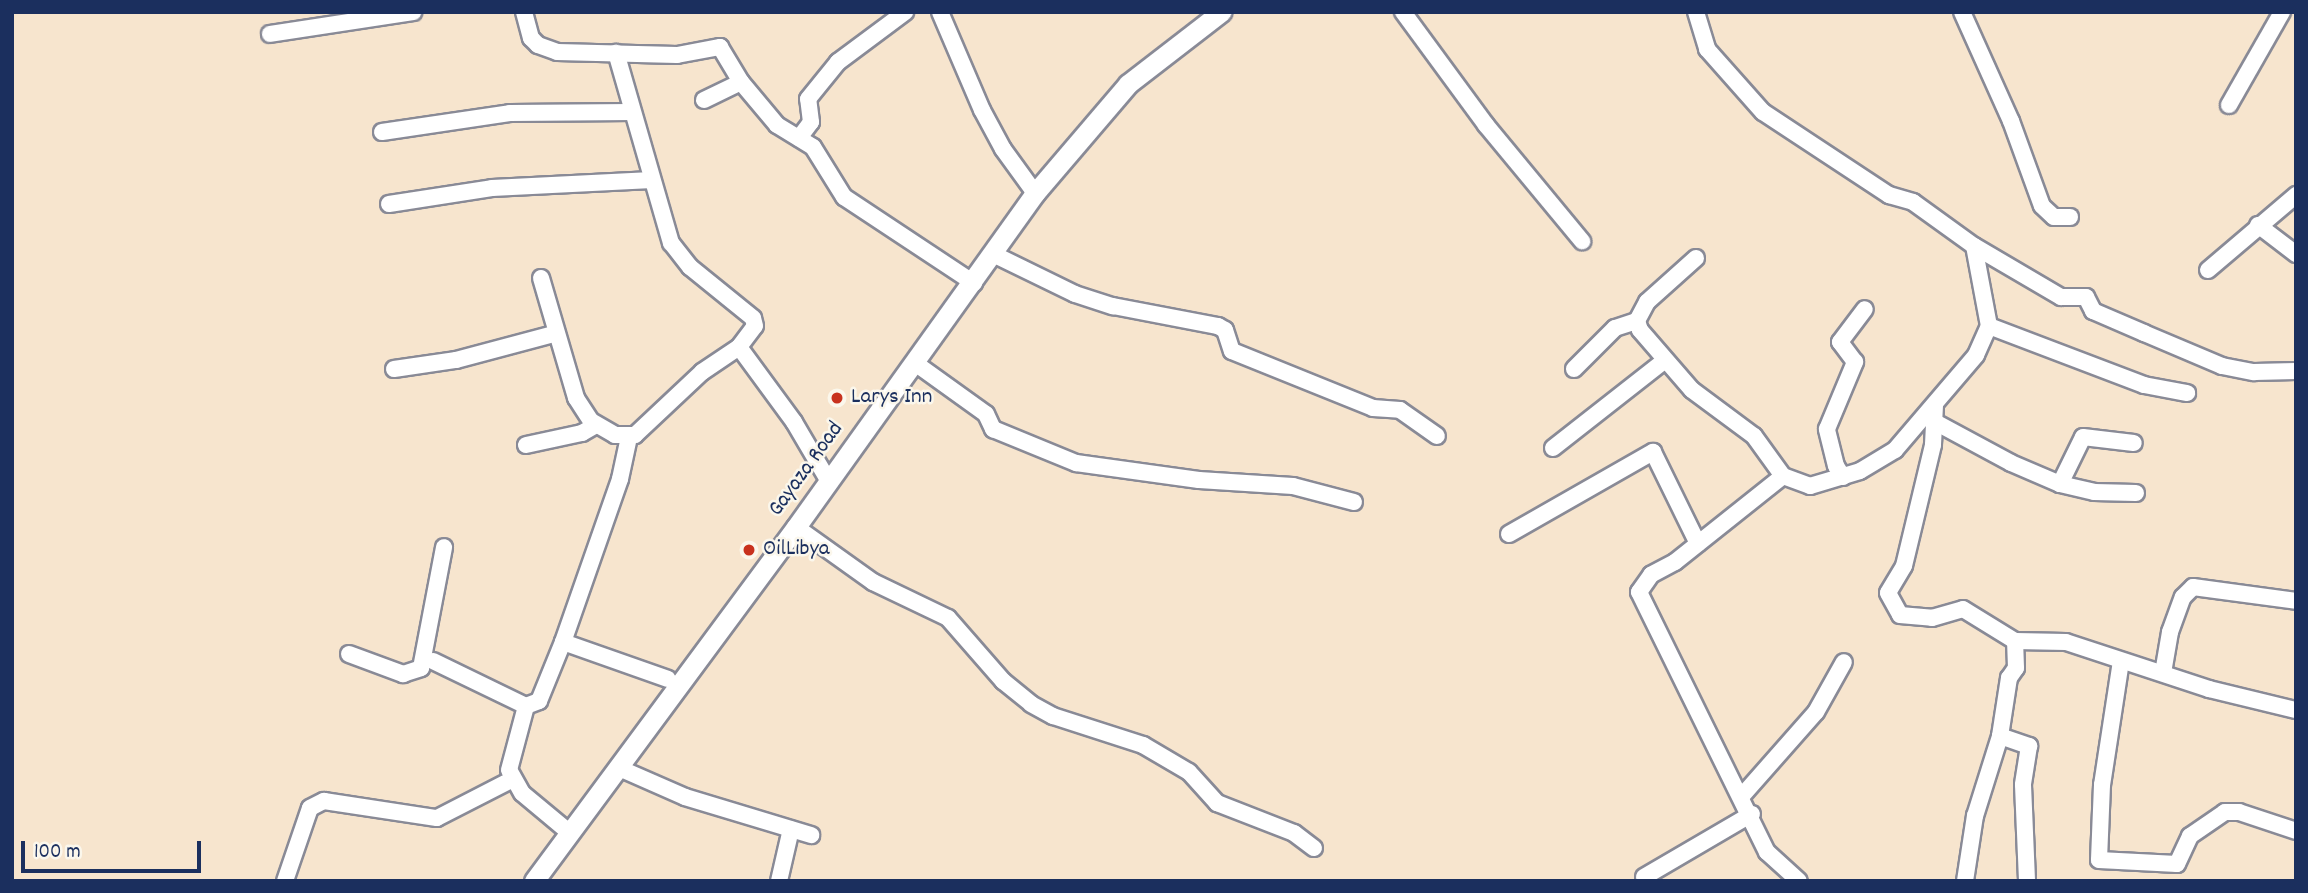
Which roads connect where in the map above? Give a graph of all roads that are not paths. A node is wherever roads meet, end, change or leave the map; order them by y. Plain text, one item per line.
1 (413, 12) edge
2 (524, 12) edge
3 (905, 12) edge
4 (940, 12) edge
5 (1221, 12) edge
6 (1403, 12) edge
7 (1696, 12) edge
8 (1962, 12) edge
9 (2282, 12) edge
10 (270, 34) dead end
11 (617, 53) junction
12 (741, 82) junction
13 (704, 100) dead end
14 (2229, 105) dead end
15 (632, 112) junction
16 (382, 132) dead end
17 (799, 138) junction
18 (652, 180) junction
19 (1035, 193) junction
20 (2296, 195) edge
21 (389, 204) dead end
22 (2070, 217) dead end
23 (2258, 225) junction
24 (1582, 240) dead end
25 (1974, 246) junction
26 (993, 254) junction
27 (2296, 254) edge
28 (1696, 258) dead end
29 (2208, 270) dead end
30 (541, 278) dead end
31 (974, 283) junction
32 (1865, 309) dead end
33 (1637, 321) junction
34 (1989, 326) junction
35 (554, 334) junction
36 (739, 347) junction
37 (1664, 361) junction
38 (915, 363) junction
39 (394, 369) dead end
40 (1574, 369) dead end
41 (2296, 371) edge
42 (2187, 393) dead end
43 (1934, 405) junction
44 (1935, 422) junction
45 (596, 425) junction
46 (1437, 436) dead end
47 (629, 437) junction
48 (2134, 443) dead end
49 (526, 445) dead end
50 (1553, 447) dead end
51 (1783, 477) junction
52 (1843, 477) junction
53 (828, 480) junction
54 (2060, 484) junction
55 (2136, 493) dead end
56 (1354, 502) dead end
57 (796, 527) junction
58 (1509, 534) dead end
59 (1698, 544) junction
60 (444, 547) dead end
61 (2296, 601) edge
62 (2015, 640) junction
63 (563, 642) junction
64 (349, 654) dead end
65 (433, 661) dead end
66 (2121, 661) junction
67 (1844, 662) dead end
68 (2163, 673) junction
69 (668, 679) dead end
70 (526, 706) junction
71 (2296, 710) edge
72 (2000, 736) junction
73 (619, 768) junction
74 (511, 780) junction
75 (1741, 797) junction
76 (1752, 814) junction
77 (790, 829) junction
78 (2296, 831) edge
79 (570, 833) junction
80 (811, 835) dead end
81 (1314, 848) dead end
82 (1644, 877) dead end
83 (285, 881) edge
84 (534, 881) edge
85 (779, 881) edge
86 (1799, 881) edge
87 (1965, 881) edge
88 (2027, 881) edge

1 - 10 street
2 - 11 street
3 - 17 street
4 - 19 street
5 - 19 main road, Gayaza Road
6 - 24 street
7 - 25 street
8 - 22 street
9 - 14 street
11 - 12 street
11 - 15 street
12 - 13 street
12 - 17 street
15 - 16 street
15 - 18 street
17 - 31 street
18 - 21 street
18 - 36 street
19 - 26 main road, Gayaza Road
20 - 23 street
23 - 27 street
23 - 29 street
25 - 34 street
25 - 41 street
26 - 31 main road, Gayaza Road
26 - 46 street
28 - 33 street
30 - 35 street
31 - 38 main road, Gayaza Road
32 - 52 street
33 - 37 street
33 - 40 street
34 - 42 street
34 - 43 street
35 - 39 street
35 - 45 street
36 - 47 street
36 - 53 street
37 - 50 street
37 - 51 street
38 - 53 main road, Gayaza Road
38 - 56 street
43 - 44 street
43 - 52 street
44 - 54 street
44 - 62 street
45 - 47 street
45 - 49 street
47 - 63 street
48 - 54 street
51 - 52 street
51 - 59 street
53 - 57 main road, Gayaza Road
54 - 55 street
57 - 73 main road, Gayaza Road
57 - 81 street
58 - 59 street
59 - 75 street
60 - 64 street
61 - 68 street
62 - 66 street
62 - 72 street
63 - 69 street
63 - 70 street
65 - 70 street
66 - 68 street
66 - 78 street
67 - 75 street
68 - 71 street
70 - 74 street
72 - 87 street
72 - 88 street
73 - 77 street
73 - 79 main road, Gayaza Road
74 - 79 street
74 - 83 street
75 - 76 street
76 - 82 street
76 - 86 street
77 - 80 street
77 - 85 street
79 - 84 main road, Gayaza Road

